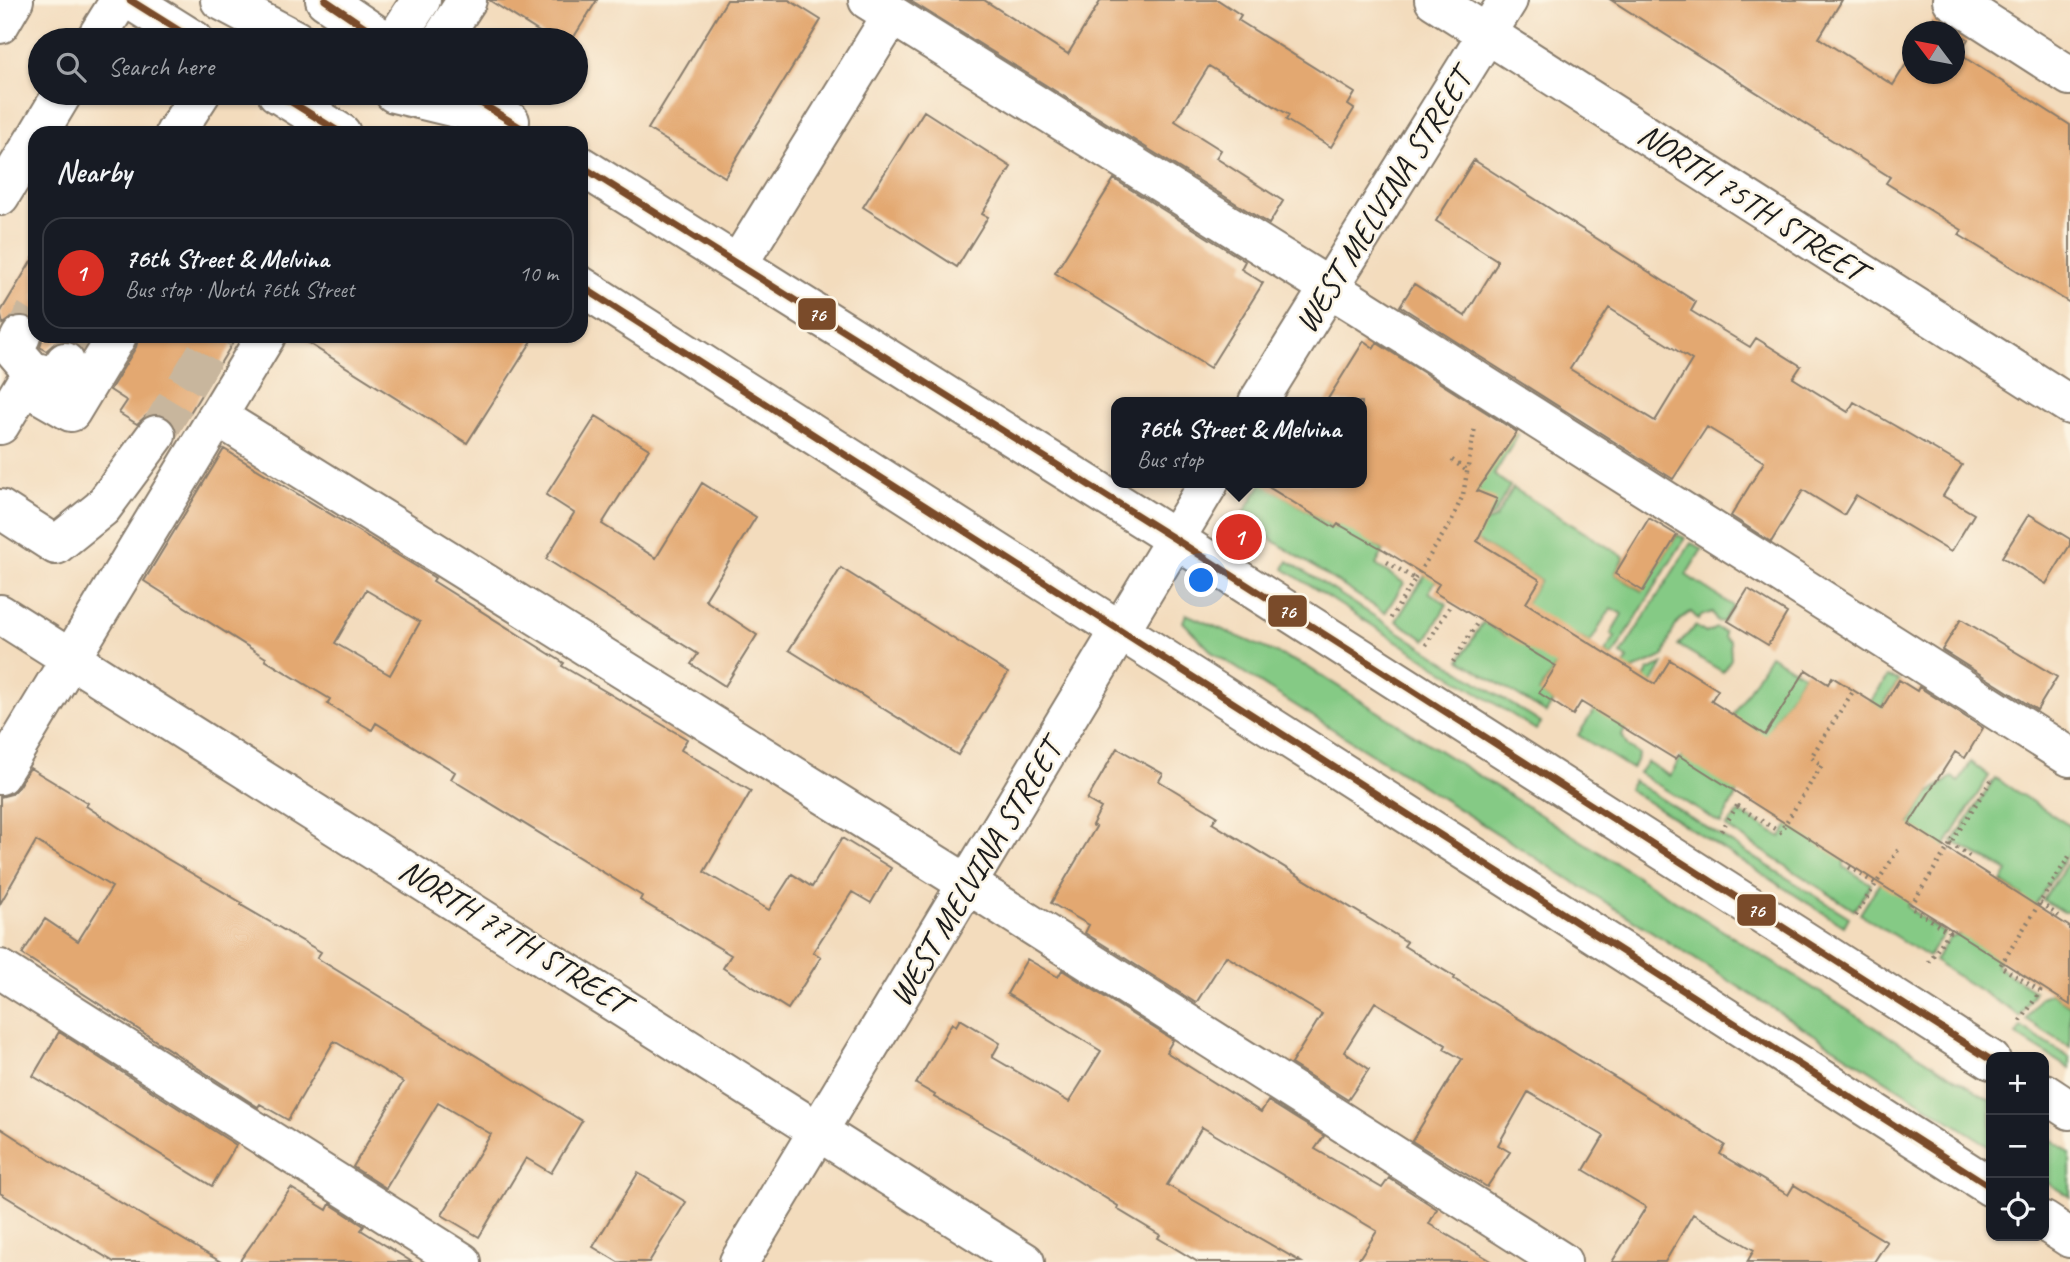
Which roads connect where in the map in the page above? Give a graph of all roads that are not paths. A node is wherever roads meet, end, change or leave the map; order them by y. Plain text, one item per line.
1 (14, 0) edge
2 (120, 0) edge
3 (130, 0) edge
4 (220, 0) edge
5 (325, 0) edge
6 (421, 0) edge
7 (467, 0) edge
8 (1434, 0) edge
9 (1508, 0) edge
10 (1952, 0) edge
11 (880, 8) edge
12 (0, 24) edge
13 (102, 28) edge
14 (175, 28) edge
15 (273, 28) edge
16 (366, 28) edge
17 (403, 28) edge
18 (449, 28) edge
19 (1487, 33) junction
20 (2070, 76) edge
21 (194, 105) edge
22 (296, 105) edge
23 (438, 105) edge
24 (485, 105) edge
25 (182, 126) edge
26 (330, 126) edge
27 (516, 126) edge
28 (518, 126) edge
29 (28, 156) edge
30 (588, 170) edge
31 (0, 196) edge
32 (738, 264) junction
33 (1329, 287) junction
34 (588, 290) edge
35 (113, 343) edge
36 (262, 343) edge
37 (32, 360) edge
38 (1261, 397) edge
39 (2070, 405) edge
40 (217, 416) junction
41 (0, 425) edge
42 (156, 436) tunnel mouth
43 (1206, 488) edge
44 (0, 509) edge
45 (1175, 539) junction
46 (0, 614) edge
47 (1119, 630) junction
48 (72, 657) junction
49 (2070, 757) edge
50 (0, 775) edge
51 (969, 885) junction
52 (0, 969) edge
53 (1986, 1057) edge
54 (2049, 1096) edge
55 (2070, 1110) edge
56 (820, 1130) junction
57 (1986, 1184) edge
58 (2049, 1224) edge
59 (2070, 1238) edge
60 (461, 1262) edge
61 (739, 1262) edge
62 (1025, 1262) edge
63 (1562, 1262) edge

1 - 12 main road
2 - 13 main road
3 - 14 main road
4 - 15 main road
5 - 16 main road
6 - 17 main road
7 - 18 main road
8 - 19 main road, NORTH 75TH STREET
9 - 19 main road, WEST MELVINA STREET
10 - 20 main road
11 - 32 main road
11 - 33 main road
19 - 33 main road, WEST MELVINA STREET
19 - 39 main road, NORTH 75TH STREET
21 - 25 main road
22 - 26 main road
23 - 27 main road
24 - 28 main road
29 - 31 main road
30 - 32 main road
32 - 45 main road
33 - 38 main road, WEST MELVINA STREET
33 - 49 main road
34 - 47 main road
35 - 37 main road
36 - 40 main road
37 - 41 main road
40 - 48 main road
40 - 51 main road
42 - 44 main road
43 - 45 main road, WEST MELVINA STREET
45 - 47 main road, WEST MELVINA STREET
45 - 53 main road
46 - 48 main road, NORTH 77TH STREET
47 - 51 main road, WEST MELVINA STREET
47 - 57 main road
48 - 50 main road
48 - 56 main road, NORTH 77TH STREET
51 - 56 main road, WEST MELVINA STREET
51 - 63 main road
52 - 60 main road
54 - 55 main road
56 - 61 main road, WEST MELVINA STREET
56 - 62 main road, NORTH 77TH STREET
58 - 59 main road

